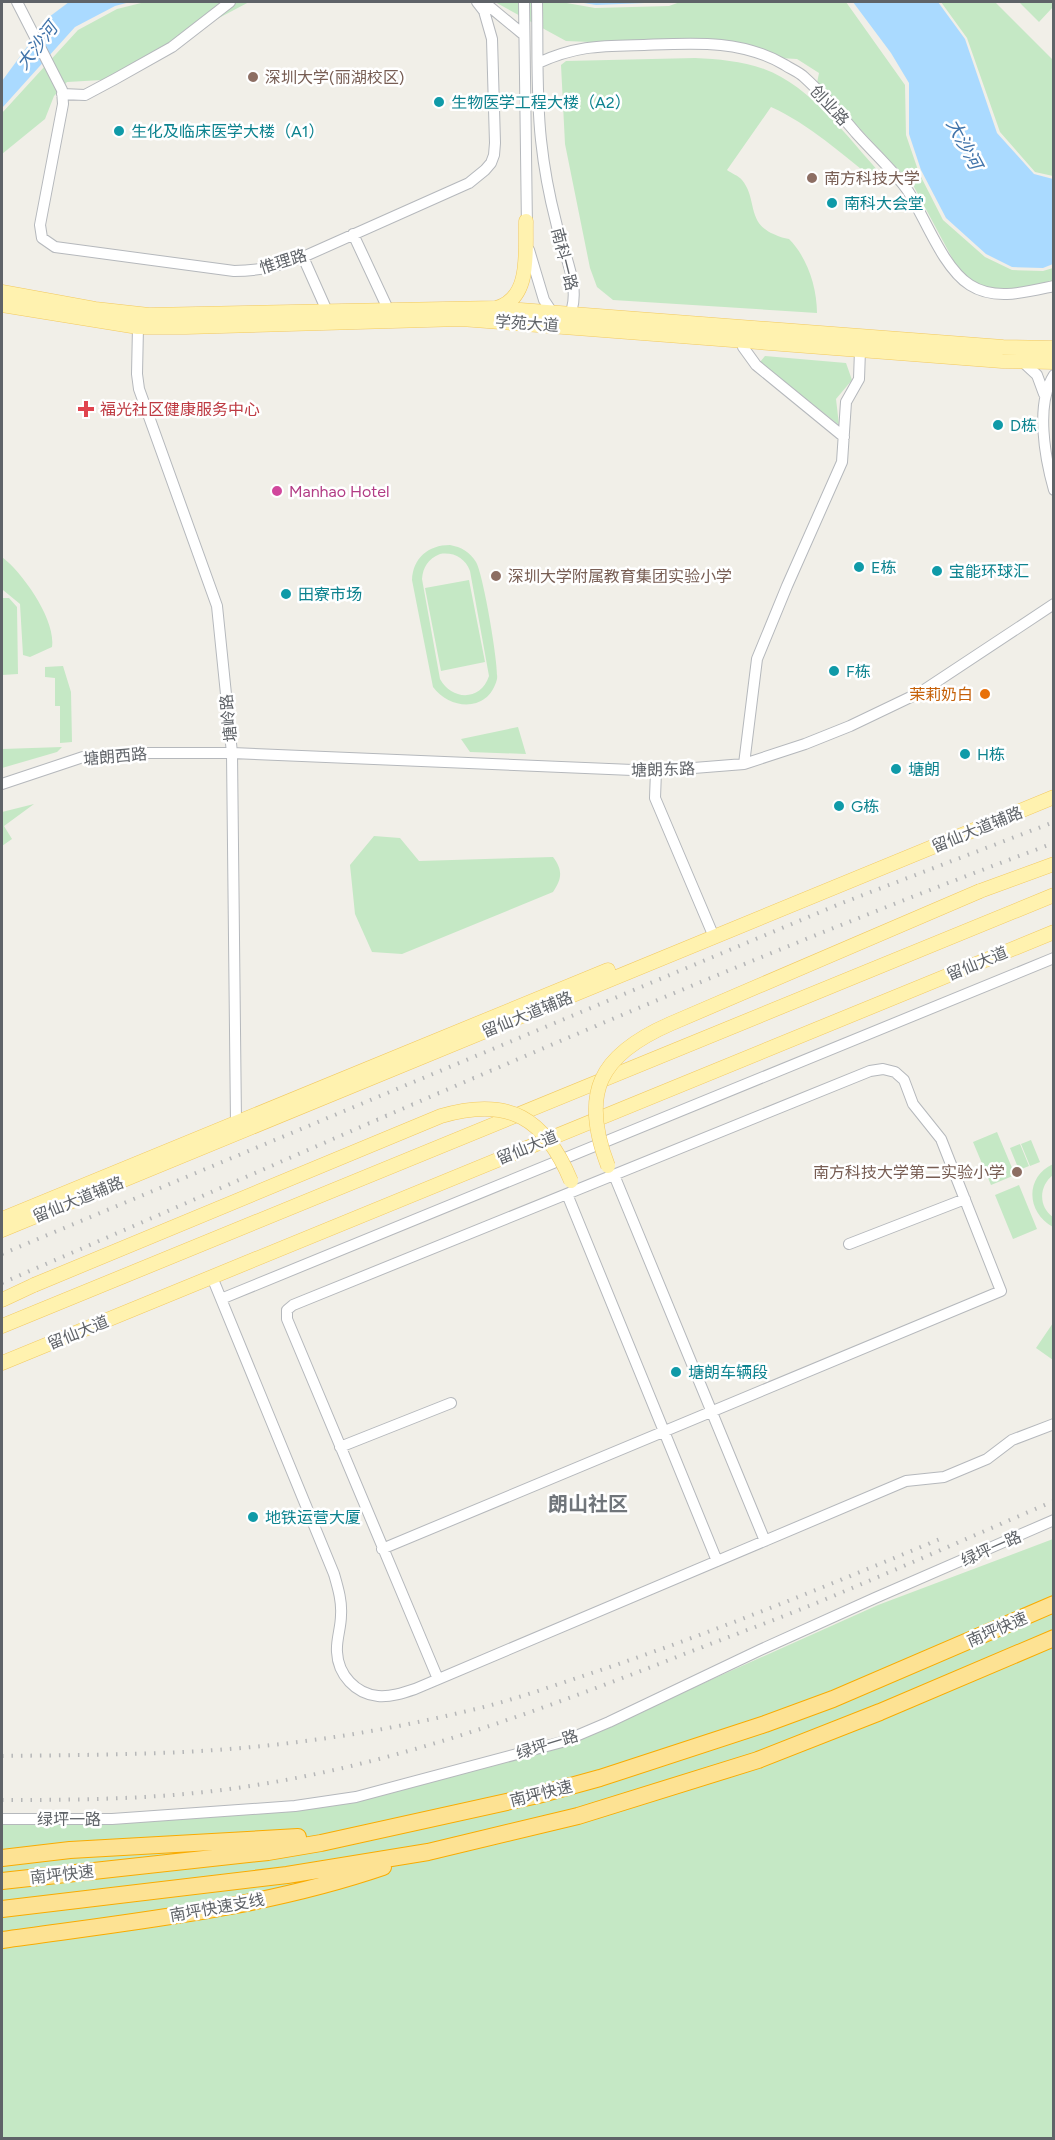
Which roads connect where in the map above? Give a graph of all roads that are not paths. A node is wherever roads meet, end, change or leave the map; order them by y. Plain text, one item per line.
1 (230, 2) edge
2 (477, 2) edge
3 (484, 2) edge
4 (524, 2) edge
5 (537, 2) edge
6 (20, 7) edge
7 (524, 33) junction
8 (538, 63) junction
9 (62, 92) junction
10 (526, 221) junction
11 (353, 234) junction
12 (303, 257) junction
13 (1053, 286) edge
14 (2, 292) edge
15 (2, 305) edge
16 (495, 308) junction
17 (388, 309) junction
18 (327, 311) junction
19 (552, 312) junction
20 (571, 313) junction
21 (562, 326) junction
22 (138, 327) junction
23 (742, 340) junction
24 (1053, 348) edge
25 (860, 350) junction
26 (1023, 362) junction
27 (1053, 362) edge
28 (1053, 375) edge
29 (1044, 394) junction
30 (844, 437) junction
31 (1053, 490) edge
32 (1053, 604) edge
33 (232, 753) junction
34 (744, 764) junction
35 (656, 771) junction
36 (2, 784) edge
37 (1053, 787) edge
38 (1053, 797) edge
39 (1053, 864) edge
40 (1053, 895) edge
41 (1053, 932) edge
42 (712, 933) junction
43 (1053, 958) edge
44 (236, 1123) junction
45 (612, 1173) junction
46 (571, 1189) junction
47 (964, 1199) junction
48 (2, 1219) edge
49 (2, 1230) edge
50 (849, 1244) dead end
51 (212, 1277) junction
52 (221, 1299) junction
53 (2, 1300) edge
54 (2, 1326) edge
55 (2, 1363) edge
56 (451, 1403) dead end
57 (712, 1411) junction
58 (1053, 1424) edge
59 (664, 1431) junction
60 (340, 1447) junction
61 (1053, 1520) edge
62 (765, 1541) junction
63 (382, 1549) junction
64 (717, 1562) junction
65 (1053, 1604) edge
66 (1053, 1638) edge
67 (438, 1679) junction
68 (2, 1819) edge
69 (383, 1829) junction
70 (428, 1852) junction
71 (2, 1858) edge
72 (2, 1881) edge
73 (2, 1909) edge
74 (2, 1940) edge

1 - 9 street
2 - 11 street, 惟理路
3 - 7 street
4 - 7 street, 南科一路
5 - 8 street, 南科一路
6 - 9 street
7 - 10 street, 南科一路
8 - 13 street, 创业路
8 - 20 street, 南科一路
9 - 12 street, 惟理路
10 - 16 main road
10 - 19 street, 南科一路
11 - 12 street, 惟理路
11 - 17 street
12 - 18 street
14 - 18 main road, 学苑大道
15 - 22 main road, 学苑大道
16 - 17 main road, 学苑大道
16 - 19 main road, 学苑大道
17 - 18 main road, 学苑大道
19 - 20 main road, 学苑大道
19 - 21 street, 南科一路
20 - 21 street, 南科一路
20 - 24 main road, 学苑大道
21 - 22 main road, 学苑大道
21 - 23 main road, 学苑大道
22 - 33 street, 塘岭路
23 - 25 main road, 学苑大道
23 - 30 street
25 - 26 main road, 学苑大道
25 - 30 street
26 - 27 main road, 学苑大道
26 - 29 street
28 - 29 street
29 - 31 street
30 - 34 street
32 - 34 street, 塘朗东路
33 - 35 street, 塘朗东路
33 - 36 street, 塘朗西路
33 - 44 street, 塘岭路
34 - 35 street, 塘朗东路
35 - 42 street
37 - 42 main road, 留仙大道辅路
38 - 42 main road, 留仙大道辅路
39 - 45 main road, bridge
40 - 54 main road, 留仙大道
41 - 51 main road, 留仙大道
42 - 44 main road, 留仙大道辅路
42 - 49 main road, 留仙大道辅路
43 - 52 street
44 - 48 main road, 留仙大道辅路
45 - 46 street
45 - 47 street
45 - 57 street
46 - 53 main road, bridge
46 - 59 street
46 - 60 street
47 - 50 street
47 - 57 street
51 - 52 street
51 - 55 main road, 留仙大道
52 - 67 street
56 - 60 street
57 - 59 street
57 - 62 street
58 - 62 street
59 - 63 street
59 - 64 street
60 - 63 street
61 - 68 street, 绿坪一路
62 - 64 street
63 - 67 street
64 - 67 street
65 - 69 highway, 南坪快速
66 - 70 highway, 南坪快速
69 - 71 highway
69 - 72 highway, 南坪快速
70 - 73 highway, 南坪快速
70 - 74 highway, 南坪快速支线

